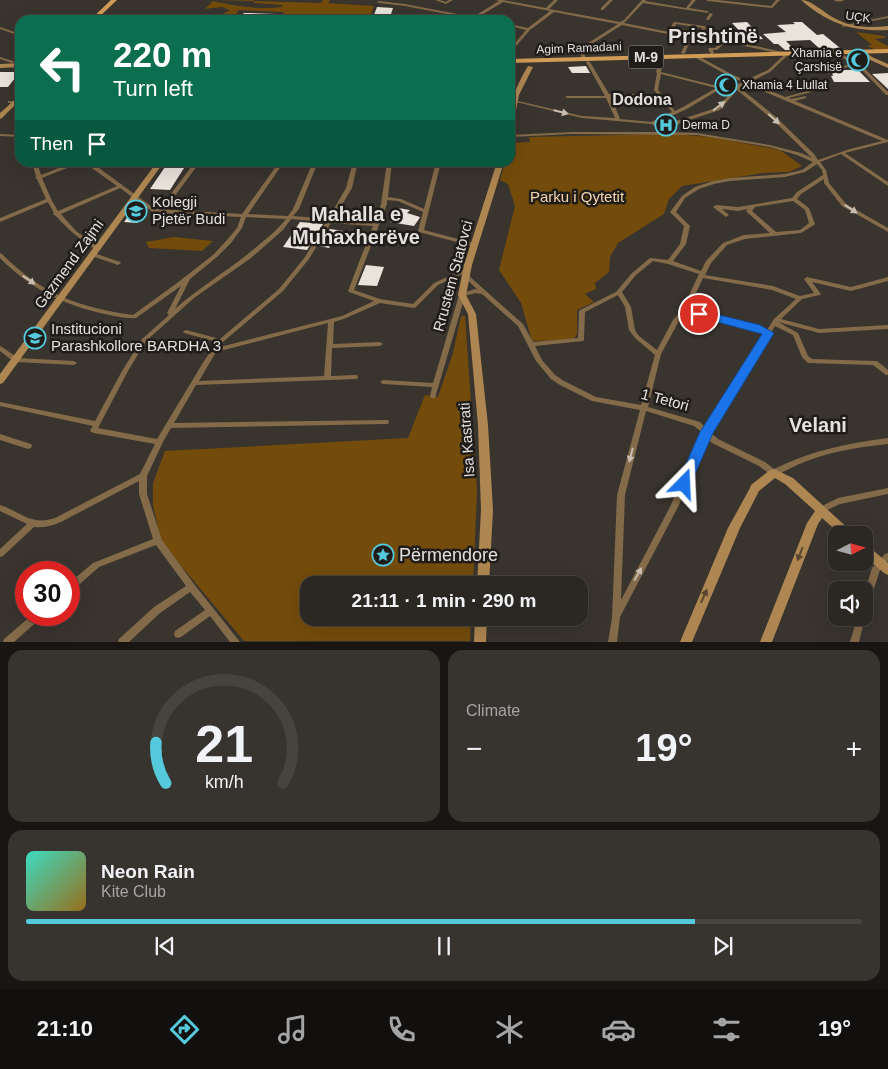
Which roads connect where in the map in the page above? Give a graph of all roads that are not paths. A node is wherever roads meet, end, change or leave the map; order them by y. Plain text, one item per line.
1 (114, 0) edge
2 (121, 0) edge
3 (437, 0) edge
4 (451, 0) edge
5 (556, 0) edge
6 (611, 0) edge
7 (694, 0) edge
8 (708, 0) edge
9 (778, 0) edge
10 (803, 0) edge
11 (836, 0) edge
12 (842, 0) edge
13 (500, 1) edge
14 (643, 1) edge
15 (379, 2) dead end
16 (602, 9) dead end
17 (687, 9) junction
18 (558, 10) dead end
19 (578, 10) dead end
20 (549, 12) junction
21 (598, 13) dead end
22 (98, 15) edge
23 (105, 15) edge
24 (458, 15) edge
25 (479, 15) edge
26 (571, 15) junction
27 (888, 17) edge
28 (591, 19) junction
29 (619, 24) junction
30 (515, 26) edge
31 (696, 26) junction
32 (704, 26) dead end
33 (843, 26) junction
34 (0, 28) edge
35 (888, 28) edge
36 (529, 29) junction
37 (672, 30) junction
38 (15, 33) edge
39 (692, 34) junction
40 (701, 34) junction
41 (726, 40) junction
42 (515, 45) edge
43 (712, 52) dead end
44 (888, 52) edge
45 (683, 54) dead end
46 (784, 54) junction
47 (864, 54) junction
48 (763, 55) junction
49 (841, 55) junction
50 (697, 57) junction
51 (0, 58) edge
52 (661, 58) junction
53 (586, 60) junction
54 (12, 62) junction
55 (15, 63) edge
56 (515, 63) edge
57 (0, 64) edge
58 (15, 64) edge
59 (515, 64) edge
60 (855, 64) junction
61 (530, 66) junction
62 (888, 66) edge
63 (658, 72) junction
64 (829, 73) dead end
65 (746, 81) junction
66 (718, 88) junction
67 (817, 89) dead end
68 (736, 90) junction
69 (888, 94) edge
70 (636, 95) dead end
71 (608, 96) junction
72 (804, 96) dead end
73 (567, 97) dead end
74 (515, 98) edge
75 (786, 98) junction
76 (792, 100) junction
77 (15, 102) edge
78 (515, 105) edge
79 (0, 112) edge
80 (674, 112) junction
81 (0, 117) edge
82 (618, 120) junction
83 (652, 123) junction
84 (667, 132) junction
85 (0, 135) edge
86 (15, 136) edge
87 (515, 136) edge
88 (888, 142) edge
89 (842, 153) junction
90 (817, 162) junction
91 (35, 167) edge
92 (67, 167) edge
93 (156, 167) edge
94 (194, 167) edge
95 (278, 167) edge
96 (314, 167) edge
97 (355, 167) edge
98 (389, 167) edge
99 (438, 167) edge
100 (499, 167) edge
101 (95, 168) edge
102 (825, 176) junction
103 (38, 178) junction
104 (888, 184) edge
105 (121, 186) junction
106 (172, 196) dead end
107 (134, 197) junction
108 (385, 198) junction
109 (794, 199) junction
110 (48, 200) junction
111 (753, 206) junction
112 (425, 211) junction
113 (56, 214) junction
114 (244, 216) junction
115 (726, 216) dead end
116 (291, 218) junction
117 (0, 220) edge
118 (330, 221) junction
119 (375, 225) junction
120 (886, 228) edge
121 (775, 234) junction
122 (475, 245) junction
123 (96, 252) junction
124 (0, 255) edge
125 (669, 262) junction
126 (118, 263) dead end
127 (466, 273) junction
128 (701, 275) junction
129 (189, 276) junction
130 (888, 279) edge
131 (619, 291) junction
132 (484, 292) junction
133 (462, 295) junction
134 (800, 298) junction
135 (61, 300) junction
136 (379, 302) junction
137 (686, 309) junction
138 (168, 316) junction
139 (331, 321) junction
140 (775, 321) junction
141 (888, 327) edge
142 (186, 332) dead end
143 (768, 333) junction
144 (221, 341) junction
145 (380, 344) dead end
146 (530, 344) junction
147 (329, 346) junction
148 (0, 348) edge
149 (214, 351) junction
150 (658, 354) junction
151 (16, 360) junction
152 (74, 363) dead end
153 (888, 373) edge
154 (355, 377) dead end
155 (327, 378) junction
156 (0, 381) edge
157 (195, 382) junction
158 (383, 382) dead end
159 (436, 385) junction
160 (433, 396) dead end
161 (0, 404) edge
162 (643, 408) junction
163 (385, 422) dead end
164 (97, 424) junction
165 (169, 426) junction
166 (707, 432) junction
167 (0, 437) edge
168 (888, 441) edge
169 (159, 442) junction
170 (28, 446) dead end
171 (774, 473) junction
172 (143, 476) junction
173 (888, 491) edge
174 (0, 508) edge
175 (821, 510) junction
176 (31, 524) junction
177 (838, 526) edge
178 (158, 541) junction
179 (0, 554) edge
180 (873, 555) edge
181 (885, 563) edge
182 (483, 576) edge
183 (80, 579) edge
184 (191, 588) junction
185 (873, 588) edge
186 (210, 611) junction
187 (616, 618) junction
188 (25, 626) edge
189 (481, 626) edge
190 (859, 626) edge
191 (178, 634) dead end
192 (7, 642) edge
193 (122, 642) edge
194 (236, 642) edge
195 (480, 642) edge
196 (612, 642) edge
197 (686, 642) edge
198 (766, 642) edge
199 (854, 642) edge

1 - 22 main road
2 - 23 main road
3 - 4 street
5 - 20 street
6 - 16 street
7 - 17 street
8 - 9 street
10 - 33 street, UÇK
11 - 12 street
13 - 20 street
13 - 25 street
14 - 17 street
14 - 29 street
15 - 24 street
17 - 32 street
18 - 20 street
19 - 26 street
20 - 26 street
20 - 36 street
21 - 28 street
26 - 28 street
27 - 33 street
28 - 29 street
29 - 37 street
29 - 53 street
30 - 36 street
31 - 37 street
31 - 39 street
31 - 40 street
33 - 35 street, UÇK
34 - 38 street
36 - 42 street
37 - 39 street
39 - 40 street
39 - 45 street
40 - 41 street
41 - 43 street
41 - 46 street
44 - 47 main road, Agim Ramadani / M-9
46 - 47 main road, Agim Ramadani / M-9
46 - 48 main road, Agim Ramadani / M-9
46 - 49 main road, Agim Ramadani / M-9
46 - 65 street
47 - 49 main road, Agim Ramadani / M-9
47 - 62 street
48 - 50 main road, Agim Ramadani / M-9
48 - 53 main road, Agim Ramadani / M-9
49 - 60 street
50 - 52 main road, Agim Ramadani / M-9
50 - 65 street
51 - 54 street
52 - 53 main road, Agim Ramadani / M-9
52 - 63 street
53 - 56 main road, Agim Ramadani / M-9
53 - 61 main road, Agim Ramadani / M-9
53 - 71 street
54 - 55 street
54 - 57 street
57 - 58 street
59 - 61 main road, Agim Ramadani
60 - 64 street
60 - 69 street
61 - 74 street
63 - 66 street
63 - 80 street
65 - 68 street
65 - 75 street
66 - 68 street
66 - 80 street
67 - 75 street
84 -> 68 street
68 -> 90 street
70 - 71 street
71 - 73 street
71 - 82 street
72 - 76 street
75 - 76 street
76 - 88 street
77 - 79 street
77 - 81 street
78 -> 82 street
80 - 83 street
82 - 83 street
83 - 84 street
84 - 87 street
84 - 90 street
85 - 86 street
88 - 89 street
89 - 90 street
89 - 104 street
90 - 102 street
90 - 125 street
91 - 103 street
92 - 103 street
93 - 107 street, Gazmend Zajmi
94 - 106 street
95 - 114 street
96 - 116 street
97 - 118 street
98 - 108 street
99 - 112 street
100 - 122 street, Rrustem Statovci
101 - 105 street
102 - 109 street
102 -> 120 street
103 - 110 street
105 - 107 street
105 - 113 street
107 - 114 street
107 - 123 street, Gazmend Zajmi
108 - 112 street
108 - 119 street
109 - 111 street
109 - 121 street
110 - 113 street
110 - 117 street
111 - 115 street
111 - 121 street
112 - 122 street
113 - 123 street
114 - 116 street
114 - 129 street
116 - 118 street
116 - 138 street
118 - 119 street
118 - 144 street
119 - 136 street
121 - 128 street
122 - 127 street, Rrustem Statovci
123 - 126 street
123 - 135 street, Gazmend Zajmi
124 -> 135 street
125 - 128 street
125 - 131 street
127 - 132 street, 1 Tetori
127 - 133 street, Rrustem Statovci
127 - 136 street
128 - 134 street
128 - 137 street
129 - 135 street
129 - 138 street
130 - 134 street
131 - 146 street
131 - 150 street
132 - 133 street
132 - 146 street, 1 Tetori
133 - 159 street, Rrustem Statovci
133 - 182 street, Isa Kastrati
134 - 140 street
135 - 151 street, Gazmend Zajmi
136 - 139 street
137 - 143 street
137 - 150 street
138 - 164 street
139 - 147 street
139 - 149 street
140 - 141 street
140 - 143 street
140 - 153 street
142 - 144 street
143 - 166 street
144 - 149 street
145 - 147 street
146 - 162 street, 1 Tetori
147 - 155 street
148 - 151 street
149 - 157 street
150 - 162 street
151 - 152 street
151 - 156 street, Gazmend Zajmi
154 - 155 street
155 - 157 street
157 - 165 street
158 - 159 street
159 - 160 street, Rrustem Statovci
161 - 164 street
162 - 166 street, 1 Tetori
162 -> 187 street
163 - 165 street
164 - 169 street
165 - 169 street
166 - 171 street, 1 Tetori
187 -> 166 street
167 - 170 street
168 - 171 street
169 - 172 street
171 - 175 street, 1 Tetori
197 -> 171 street
172 - 176 street
172 - 178 street
173 - 175 street
174 - 176 street
175 - 177 street, 1 Tetori
175 -> 198 street
176 - 179 street
178 - 183 street
178 - 184 street
180 - 181 street
181 - 185 street
184 - 186 street
184 - 193 street
186 - 191 street
186 - 194 street
187 - 196 street
188 - 192 street
189 - 195 street
190 - 199 street

